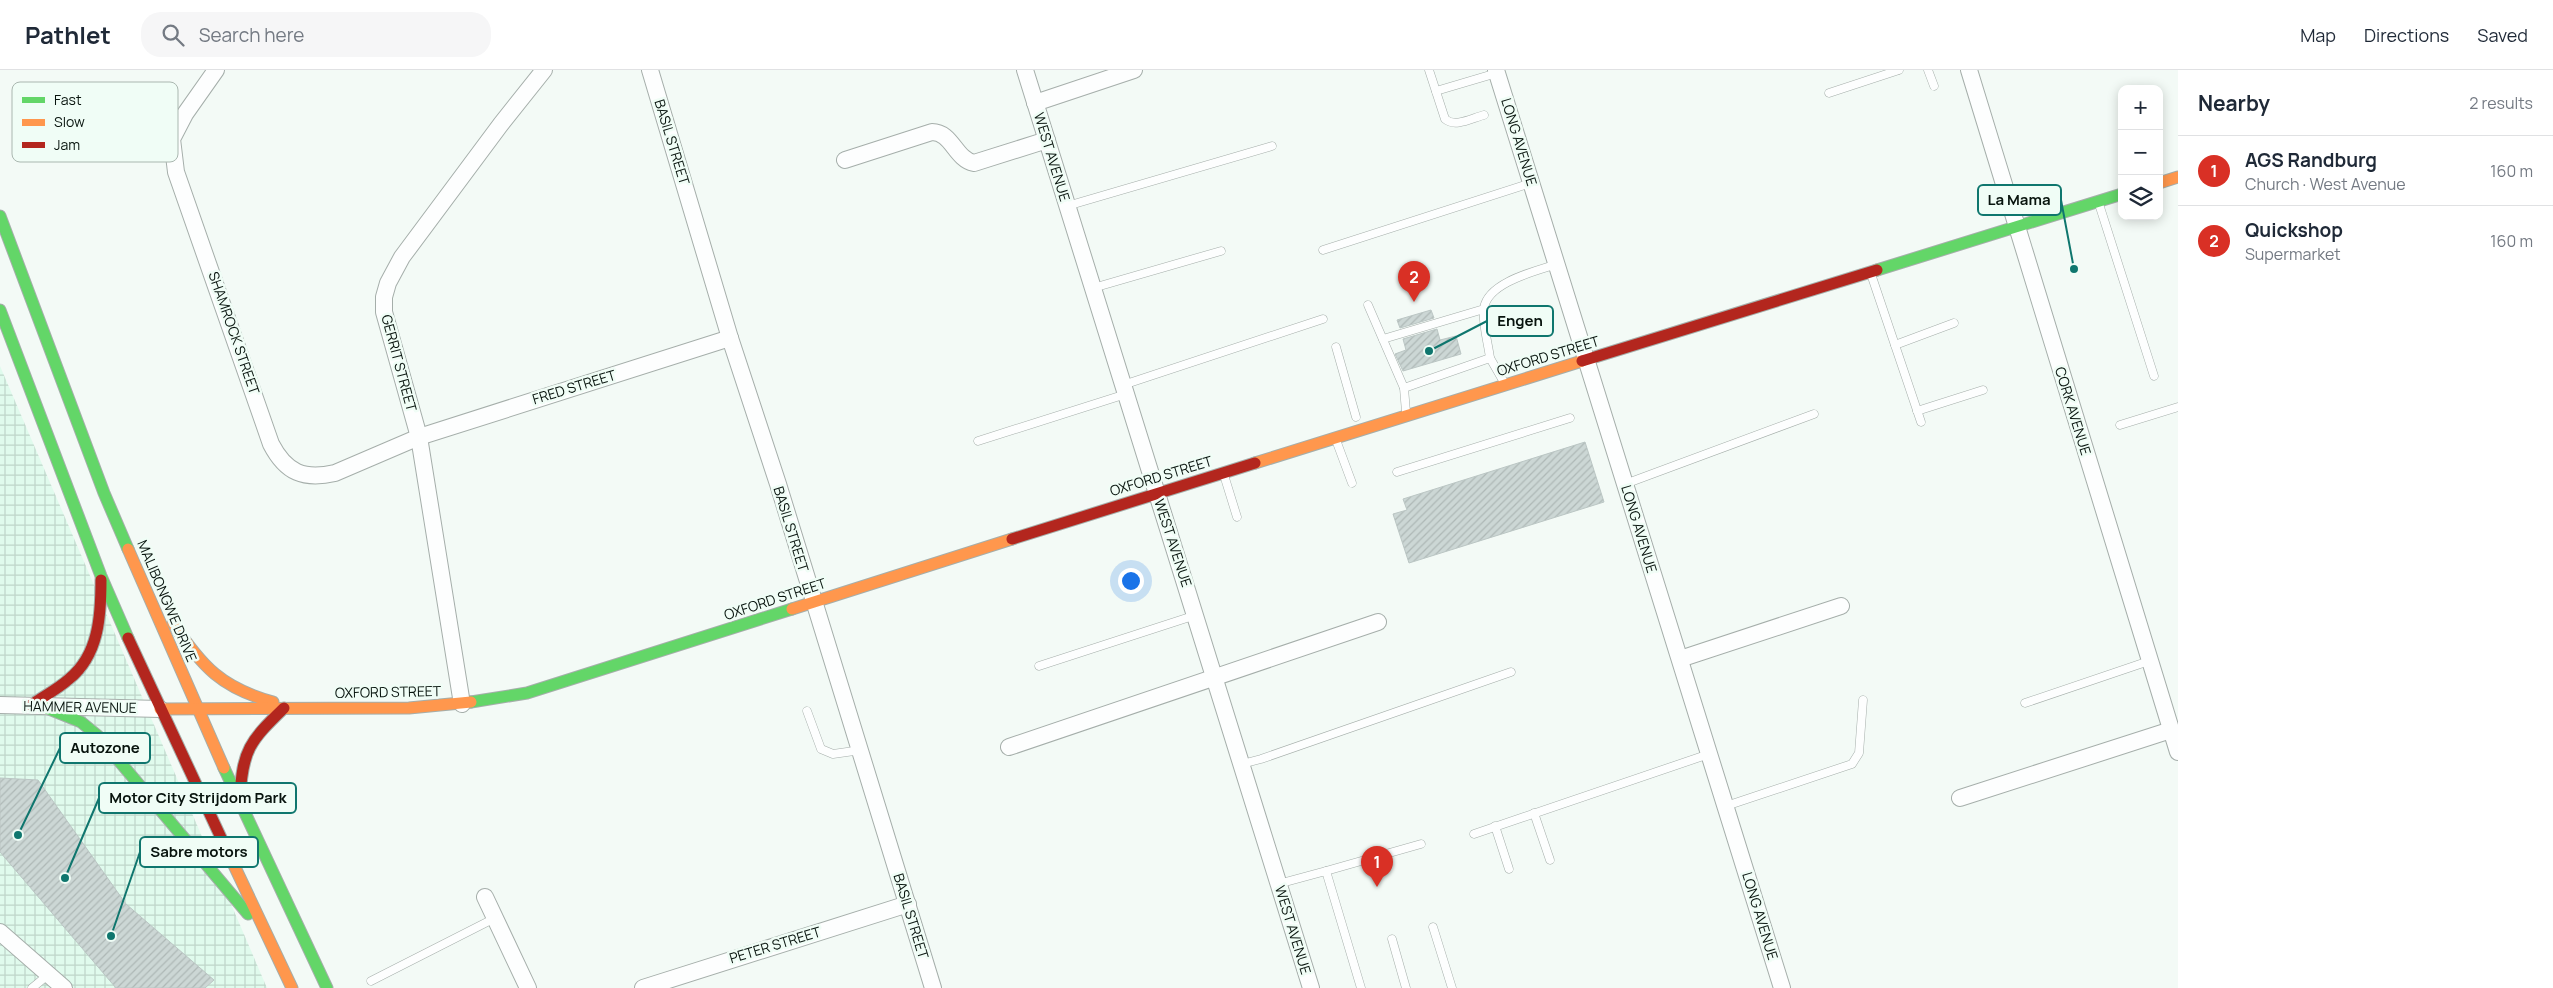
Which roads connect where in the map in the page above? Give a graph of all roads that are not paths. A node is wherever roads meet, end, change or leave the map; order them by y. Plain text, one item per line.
1 (216, 70) edge
2 (544, 70) edge
3 (650, 70) edge
4 (1025, 70) edge
5 (1134, 70) edge
6 (1429, 70) edge
7 (1899, 70) edge
8 (1928, 70) edge
9 (1969, 70) edge
10 (1500, 71) edge
11 (1934, 86) dead end
12 (1436, 91) junction
13 (1829, 92) dead end
14 (1035, 104) junction
15 (1484, 115) dead end
16 (178, 126) edge
17 (1047, 140) junction
18 (1272, 146) dead end
19 (845, 160) dead end
20 (174, 162) edge
21 (2178, 177) edge
22 (2163, 181) edge
23 (1531, 183) junction
24 (2118, 195) edge
25 (2099, 202) junction
26 (1067, 206) junction
27 (0, 216) edge
28 (2017, 226) junction
29 (1323, 250) dead end
30 (1221, 251) dead end
31 (1557, 264) junction
32 (1870, 272) junction
33 (1093, 288) junction
34 (1368, 304) dead end
35 (1484, 308) junction
36 (0, 310) edge
37 (1322, 319) dead end
38 (1954, 323) dead end
39 (730, 338) junction
40 (1383, 339) junction
41 (1894, 345) junction
42 (1336, 347) dead end
43 (1490, 358) junction
44 (1585, 360) junction
45 (2154, 376) dead end
46 (1506, 384) junction
47 (1404, 388) junction
48 (1125, 389) junction
49 (1983, 390) dead end
50 (2178, 407) edge
51 (1917, 411) junction
52 (1814, 414) dead end
53 (1356, 417) dead end
54 (1406, 417) junction
55 (1570, 418) dead end
56 (1921, 422) dead end
57 (2120, 425) dead end
58 (419, 437) junction
59 (1335, 439) junction
60 (978, 441) dead end
61 (1397, 472) dead end
62 (1223, 473) junction
63 (1352, 482) dead end
64 (1625, 484) junction
65 (1157, 493) junction
66 (1237, 517) dead end
67 (139, 572) junction
68 (101, 576) junction
69 (814, 602) junction
70 (1841, 606) dead end
71 (1196, 615) junction
72 (1378, 622) dead end
73 (1680, 660) junction
74 (2149, 661) junction
75 (1039, 666) dead end
76 (1511, 672) dead end
77 (1215, 678) junction
78 (1863, 700) dead end
79 (2025, 703) dead end
80 (462, 704) junction
81 (0, 705) edge
82 (35, 705) junction
83 (284, 708) junction
84 (297, 708) junction
85 (160, 709) junction
86 (198, 710) junction
87 (807, 711) dead end
88 (2171, 730) junction
89 (1009, 747) dead end
90 (861, 750) junction
91 (2178, 752) edge
92 (1709, 754) junction
93 (1242, 764) junction
94 (1960, 798) dead end
95 (240, 806) junction
96 (1726, 806) junction
97 (1534, 813) junction
98 (1495, 826) junction
99 (1474, 834) dead end
100 (1421, 844) dead end
101 (1550, 860) dead end
102 (1509, 869) dead end
103 (1326, 871) junction
104 (1278, 884) junction
105 (484, 897) dead end
106 (908, 904) junction
107 (495, 918) junction
108 (1433, 927) dead end
109 (0, 932) edge
110 (266, 936) junction
111 (1392, 939) dead end
112 (48, 974) junction
113 (371, 981) dead end
114 (32, 988) edge
115 (64, 988) edge
116 (292, 988) edge
117 (326, 988) edge
118 (528, 988) edge
119 (642, 988) edge
120 (933, 988) edge
121 (1311, 988) edge
122 (1362, 988) edge
123 (1406, 988) edge
124 (1452, 988) edge
125 (1782, 988) edge

1 - 16 street, SHAMROCK STREET
2 - 58 street, GERRIT STREET
3 - 39 street, BASIL STREET
4 - 14 street, WEST AVENUE
5 - 14 street
6 - 12 lane
7 - 13 lane
8 - 11 lane
9 - 28 street, CORK AVENUE
10 - 12 lane
10 - 23 street, LONG AVENUE
12 - 15 lane
14 - 17 street, WEST AVENUE
17 - 19 street
17 - 26 street, WEST AVENUE
18 - 26 lane
20 - 58 street, SHAMROCK STREET
21 - 22 main road
23 - 29 lane
23 - 31 street, LONG AVENUE
24 - 25 main road, OXFORD STREET
25 - 28 main road, OXFORD STREET
25 - 45 lane
26 - 33 street, WEST AVENUE
27 - 67 main road, MALIBONGWE DRIVE
28 - 32 main road, OXFORD STREET
28 - 74 street, CORK AVENUE
30 - 33 lane
31 - 35 lane
31 - 44 street, LONG AVENUE
32 - 41 lane
32 - 44 main road, OXFORD STREET
33 - 48 street, WEST AVENUE
34 - 40 lane
35 - 40 lane
35 - 43 lane
36 - 68 main road
37 - 48 lane
38 - 41 lane
39 - 58 street, FRED STREET
39 - 69 street, BASIL STREET
40 - 47 lane
41 - 51 lane
42 - 53 lane
43 - 46 lane
43 - 47 lane
44 - 46 main road, OXFORD STREET
44 - 64 street, LONG AVENUE
46 - 54 main road, OXFORD STREET
47 - 54 lane
48 - 60 lane
48 - 65 street, WEST AVENUE
49 - 51 lane
50 - 57 lane
51 - 56 lane
52 - 64 lane
54 - 59 main road, OXFORD STREET
55 - 61 lane
58 - 80 street, GERRIT STREET
59 - 62 main road, OXFORD STREET
59 - 63 lane
62 - 65 main road, OXFORD STREET
62 - 66 lane
64 - 73 street, LONG AVENUE
65 - 69 main road, OXFORD STREET
65 - 71 street, WEST AVENUE
67 - 84 main road
67 - 86 main road, MALIBONGWE DRIVE
68 - 82 main road
68 - 85 main road
69 - 80 main road, OXFORD STREET
69 - 90 street, BASIL STREET
70 - 73 street
71 - 75 lane
71 - 77 street, WEST AVENUE
72 - 77 street
73 - 92 street, LONG AVENUE
74 - 79 lane
74 - 88 street, CORK AVENUE
76 - 93 lane
77 - 89 street
77 - 93 street, WEST AVENUE
78 - 96 lane
80 - 84 main road, OXFORD STREET
81 - 82 street, HAMMER AVENUE
82 - 85 street, HAMMER AVENUE
82 - 110 main road
83 - 84 main road, OXFORD STREET
83 - 86 main road, OXFORD STREET
83 - 95 main road
85 - 86 main road, OXFORD STREET
85 - 110 main road
86 - 95 main road, MALIBONGWE DRIVE
87 - 90 lane
88 - 91 street, CORK AVENUE
88 - 94 street
90 - 106 street, BASIL STREET
92 - 96 street, LONG AVENUE
92 - 97 lane
93 - 104 street, WEST AVENUE
95 - 117 main road, MALIBONGWE DRIVE
96 - 125 street, LONG AVENUE
97 - 98 lane
97 - 101 lane
98 - 99 lane
98 - 102 lane
100 - 103 lane
103 - 104 lane
103 - 122 lane
104 - 121 street, WEST AVENUE
105 - 107 street
106 - 119 street, PETER STREET
106 - 120 street, BASIL STREET
107 - 113 lane
107 - 118 street
108 - 124 lane
109 - 112 street
110 - 116 main road
111 - 123 lane
112 - 114 lane
112 - 115 street

